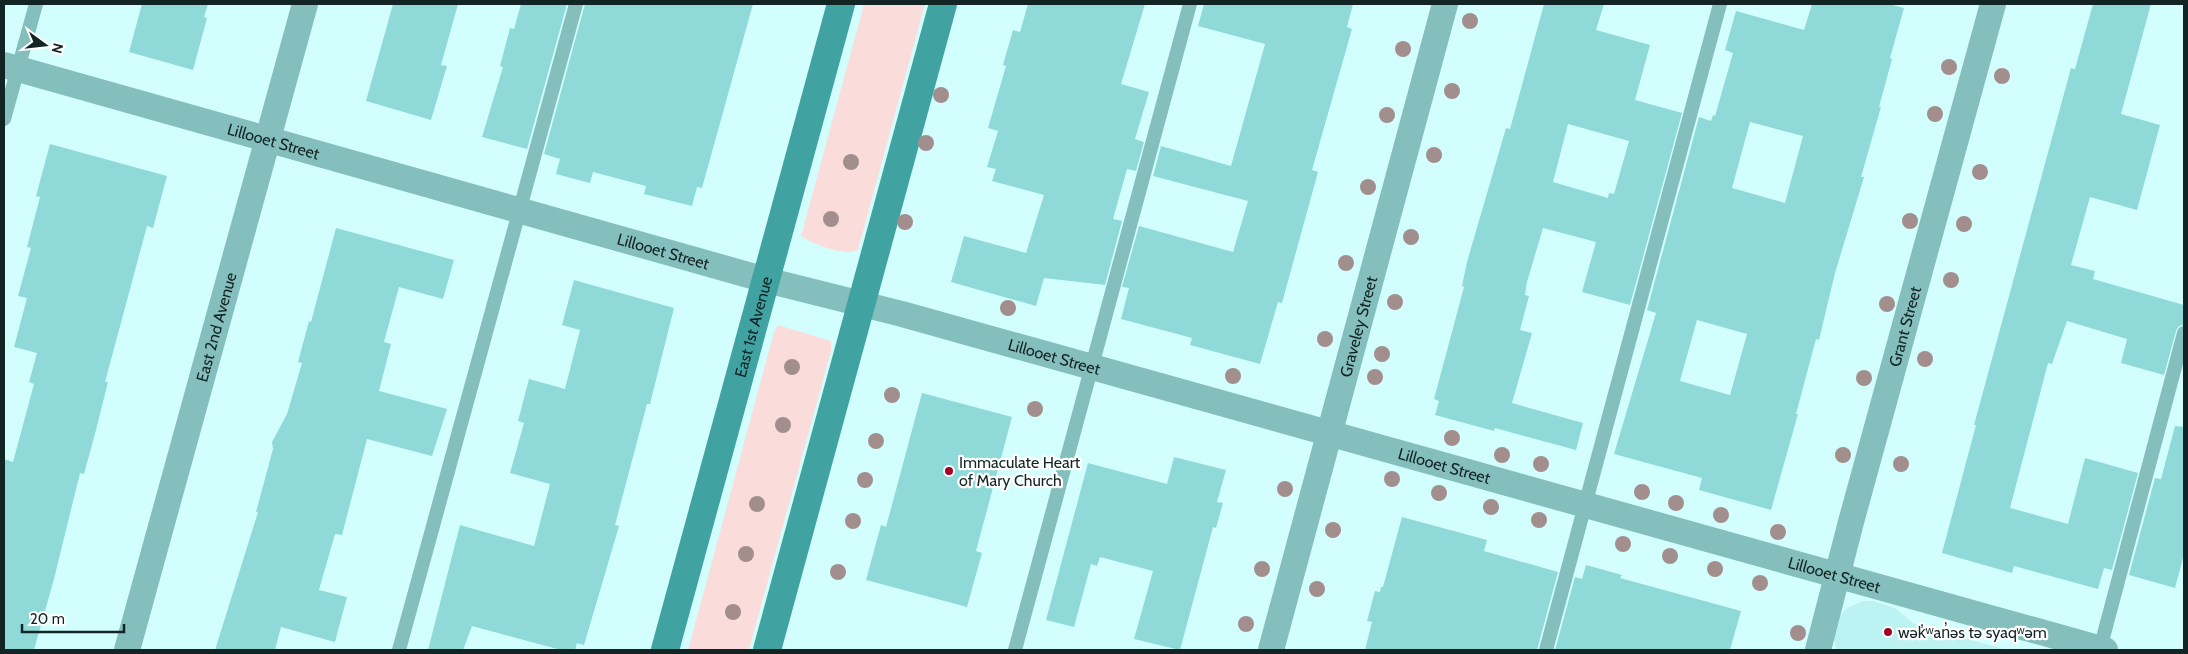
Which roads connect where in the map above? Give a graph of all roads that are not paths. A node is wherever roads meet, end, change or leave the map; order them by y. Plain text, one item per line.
1 (36, 4) edge
2 (304, 4) edge
3 (576, 4) edge
4 (841, 4) edge
5 (943, 4) edge
6 (1190, 4) edge
7 (1445, 4) edge
8 (1720, 4) edge
9 (1993, 4) edge
10 (11, 67) edge
11 (4, 119) edge
12 (267, 139) junction
13 (520, 210) junction
14 (766, 280) junction
15 (861, 305) junction
16 (2184, 333) edge
17 (1093, 368) junction
18 (1328, 434) junction
19 (1585, 505) junction
20 (1837, 574) junction
21 (127, 650) edge
22 (399, 650) edge
23 (664, 650) edge
24 (767, 650) edge
25 (1015, 650) edge
26 (1271, 650) edge
27 (1546, 650) edge
28 (1818, 650) edge
29 (2103, 650) edge

1 - 10 lane
2 - 12 street, East 2nd Avenue
3 - 13 lane
4 - 14 main road, East 1st Avenue
5 - 15 main road
6 - 17 lane
7 - 18 street, Graveley Street
8 - 19 lane
9 - 20 street, Grant Street
10 - 11 lane
10 - 12 street, Lillooet Street
12 - 13 street, Lillooet Street
12 - 21 street, East 2nd Avenue
13 - 14 street, Lillooet Street
13 - 22 lane
14 - 15 street, Lillooet Street
14 - 23 main road, East 1st Avenue
15 - 17 street, Lillooet Street
15 - 24 main road
16 - 29 lane
17 - 18 street, Lillooet Street
17 - 25 lane
18 - 19 street, Lillooet Street
18 - 26 street, Graveley Street
19 - 20 street, Lillooet Street
19 - 27 lane
20 - 28 street, Grant Street
20 - 29 street, Lillooet Street

